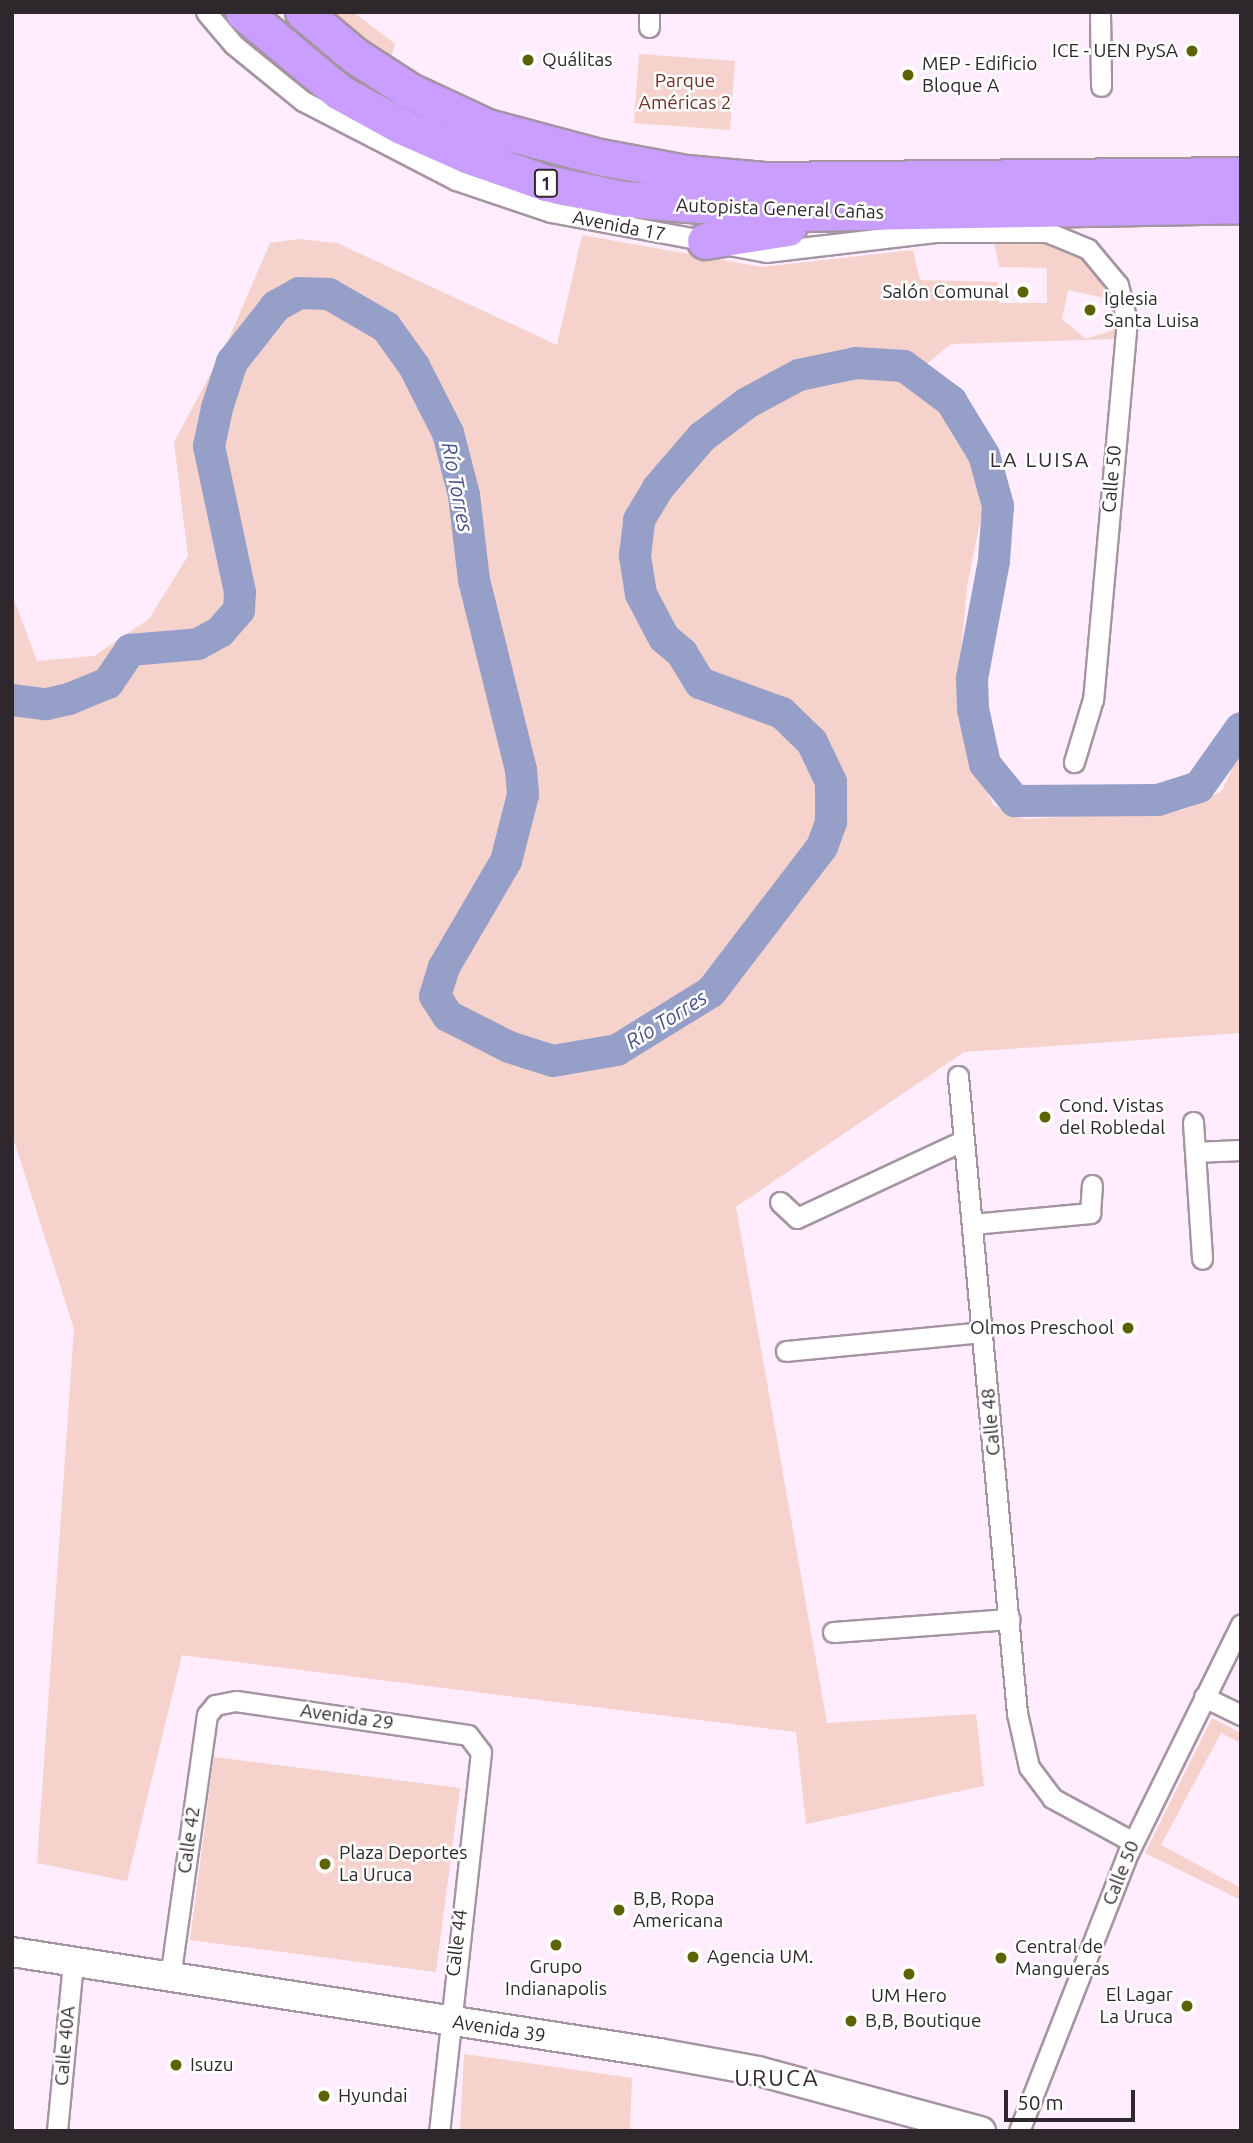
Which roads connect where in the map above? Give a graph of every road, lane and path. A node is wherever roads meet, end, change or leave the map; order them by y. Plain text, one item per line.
1 (206, 12) edge
2 (243, 12) edge
3 (303, 12) edge
4 (1100, 12) edge
5 (1101, 86) dead end
6 (1241, 176) edge
7 (1241, 205) edge
8 (895, 213) junction
9 (1047, 232) joint
10 (705, 241) junction
11 (1074, 762) dead end
12 (958, 1076) dead end
13 (1193, 1122) dead end
14 (964, 1140) junction
15 (1241, 1150) edge
16 (1195, 1152) junction
17 (1092, 1185) dead end
18 (780, 1202) dead end
19 (972, 1224) junction
20 (1202, 1259) dead end
21 (983, 1332) junction
22 (786, 1351) dead end
23 (1010, 1619) junction
24 (1241, 1624) edge
25 (833, 1632) dead end
26 (1204, 1697) junction
27 (215, 1705) joint
28 (1241, 1715) edge
29 (476, 1741) joint
30 (1133, 1842) junction
31 (12, 1952) edge
32 (73, 1962) junction
33 (170, 1978) junction
34 (448, 2021) junction
35 (57, 2131) edge
36 (439, 2131) edge
37 (981, 2131) edge
38 (1019, 2131) edge

1 - 10 street, Avenida 17
2 - 8 highway, Autopista General Cañas / 1
3 - 6 highway, Autopista General Cañas / 1
4 - 5 street
7 - 8 highway, Autopista General Cañas / 1
8 - 10 highway
9 - 10 street, Avenida 17
9 - 11 street, Calle 50
12 - 14 street, Calle 48
13 - 16 street
14 - 18 street
14 - 19 street, Calle 48
15 - 16 street
16 - 20 street
17 - 19 street
19 - 21 street, Calle 48
21 - 22 street
21 - 23 street, Calle 48
23 - 25 street
23 - 30 street, Calle 48
24 - 26 street, Calle 50
26 - 28 street
26 - 30 street, Calle 50
27 - 29 street, Avenida 29
27 - 33 street, Calle 42
29 - 34 street, Calle 44
30 - 38 street, Calle 50
31 - 32 main road, Avenida 39
32 - 33 main road, Avenida 39
32 - 35 street, Calle 40A
33 - 34 main road, Avenida 39
34 - 36 street, Calle 44
34 - 37 main road, Avenida 39

